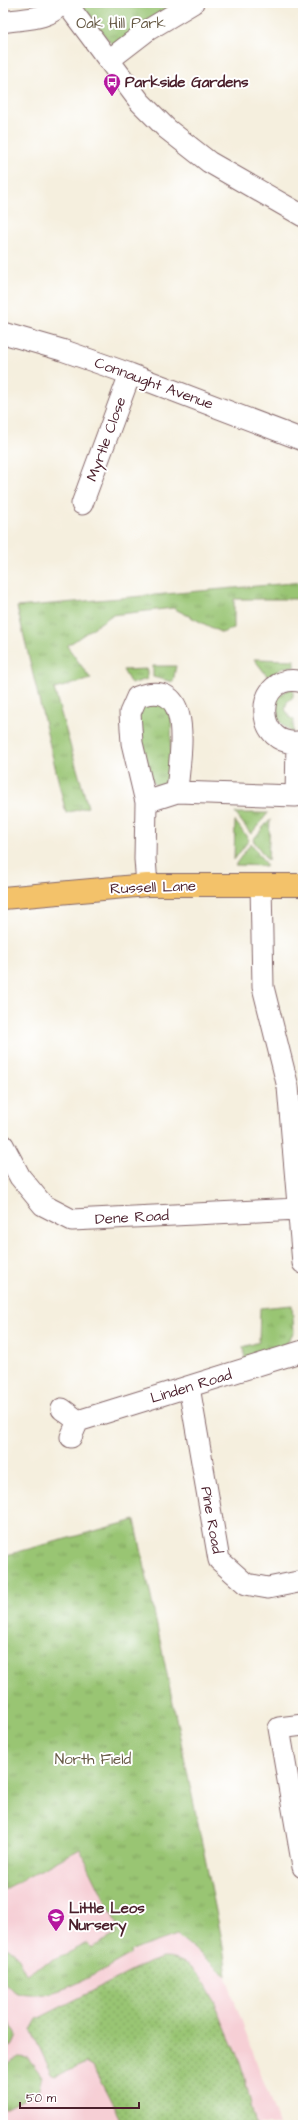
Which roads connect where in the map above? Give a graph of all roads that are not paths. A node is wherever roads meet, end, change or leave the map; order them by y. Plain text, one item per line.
1 (62, 3) edge
2 (66, 3) edge
3 (193, 3) edge
4 (3, 22) edge
5 (109, 60) junction
6 (303, 216) edge
7 (3, 333) edge
8 (130, 374) junction
9 (303, 440) edge
10 (82, 504) dead end
11 (303, 682) edge
12 (300, 741) edge
13 (177, 792) junction
14 (146, 802) junction
15 (147, 885) junction
16 (261, 885) junction
17 (303, 885) edge
18 (3, 898) edge
19 (3, 1145) edge
20 (298, 1209) junction
21 (303, 1263) edge
22 (303, 1351) edge
23 (189, 1387) junction
24 (70, 1422) dead end
25 (303, 1581) edge
26 (303, 1725) edge
27 (303, 1867) edge

1 - 4 street
2 - 5 street
3 - 5 street
5 - 6 street
7 - 8 street, Connaught Avenue
8 - 9 street, Connaught Avenue
8 - 10 street, Myrtle Close
11 - 12 street
12 - 13 street
13 - 14 street
13 - 14 street
14 - 15 street
15 - 16 main road, Russell Lane
15 - 18 main road, Russell Lane
16 - 17 main road, Russell Lane
16 - 20 street
19 - 20 street, Dene Road
20 - 21 street
22 - 23 street, Linden Road
23 - 24 street, Linden Road
23 - 25 street, Pine Road
26 - 27 street

